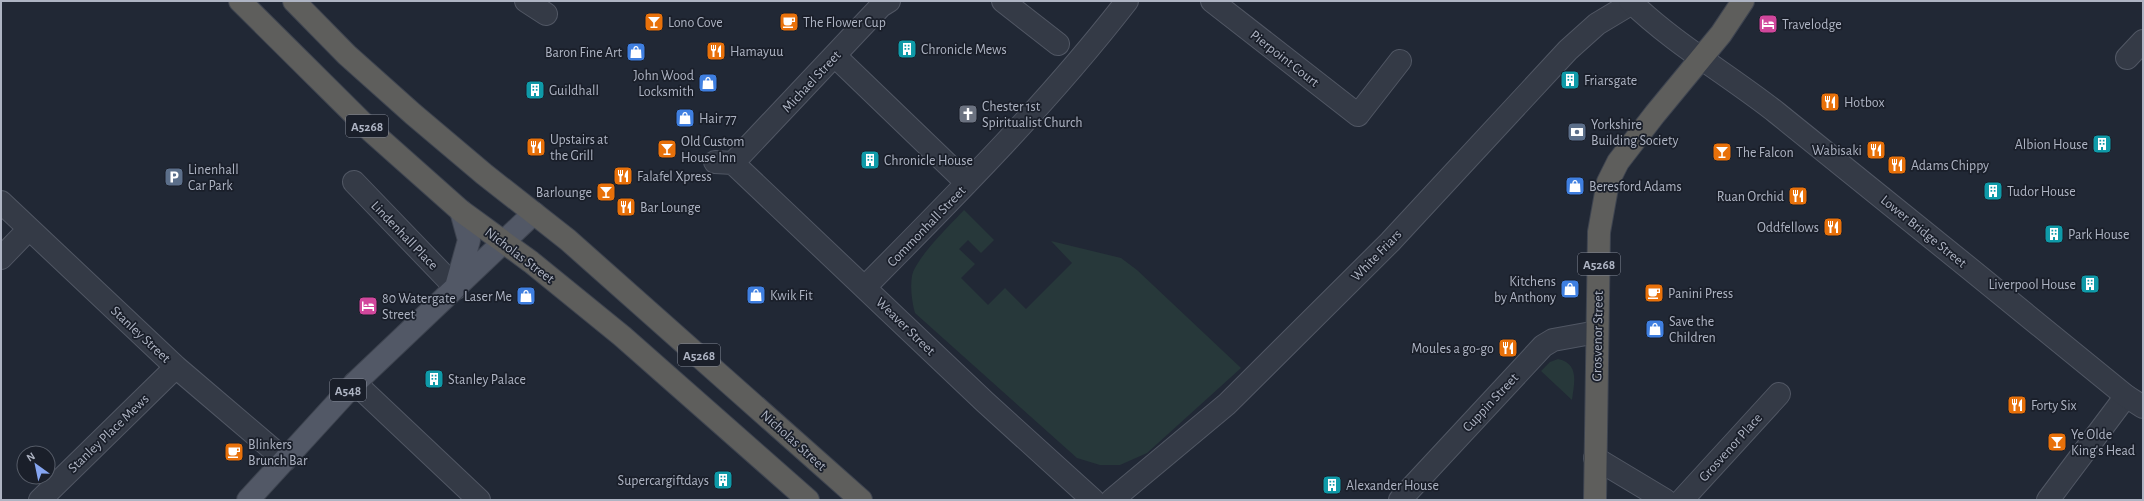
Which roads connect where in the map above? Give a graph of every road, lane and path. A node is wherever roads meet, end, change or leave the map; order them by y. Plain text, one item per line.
1 (240, 1) edge
2 (294, 1) edge
3 (526, 1) edge
4 (889, 1) edge
5 (1003, 1) edge
6 (1127, 1) edge
7 (1212, 1) edge
8 (1743, 1) edge
9 (1631, 2) edge
10 (546, 14) dead end
11 (2143, 41) edge
12 (1058, 44) dead end
13 (835, 56) junction
14 (2127, 58) dead end
15 (1700, 59) junction
16 (1400, 61) dead end
17 (724, 163) joint
18 (354, 182) dead end
19 (967, 183) junction
20 (1, 202) edge
21 (461, 211) junction
22 (534, 213) junction
23 (29, 229) junction
24 (503, 241) junction
25 (1, 258) edge
26 (865, 287) junction
27 (456, 288) junction
28 (1597, 332) junction
29 (176, 367) junction
30 (355, 383) junction
31 (1779, 394) dead end
32 (2138, 402) edge
33 (1596, 458) junction
34 (285, 460) junction
35 (40, 500) edge
36 (248, 500) edge
37 (480, 500) edge
38 (808, 500) edge
39 (861, 500) edge
40 (1093, 500) edge
41 (1112, 500) edge
42 (1400, 500) edge
43 (1595, 500) edge
44 (1665, 500) edge
45 (1682, 500) edge
46 (2048, 500) edge

1 - 21 highway, Nicholas Street / A5268
2 - 22 highway, Nicholas Street / A5268
3 - 10 street
4 - 13 street, Michael Street
5 - 12 street
6 - 19 street, Commonhall Street
7 - 16 street, Pierpoint Court
8 - 15 highway, A5268
9 - 15 street, Lower Bridge Street
9 - 41 street, White Friars
11 - 14 street
13 - 17 street, Michael Street
13 - 19 street
15 - 28 highway, Grosvenor Street / A5268
15 - 32 street, Lower Bridge Street
17 - 26 street, Weaver Street
18 - 27 street, Lindenhall Place
19 - 26 street, Commonhall Street
20 - 23 street, Stanley Street
21 - 24 highway, Nicholas Street / A5268
21 - 27 main road
22 - 24 main road, A548
22 - 39 highway, Nicholas Street / A5268
23 - 25 street
23 - 29 street, Stanley Street
24 - 27 main road, A548
24 - 38 highway, Nicholas Street / A5268
26 - 40 street, Weaver Street
27 - 30 main road, A548
28 - 33 highway, Grosvenor Street / A5268
28 - 42 street, Cuppin Street
29 - 34 street, Stanley Street
29 - 35 street, Stanley Place Mews
30 - 34 main road, A548
30 - 37 street
31 - 45 street, Grosvenor Place
32 - 46 street
33 - 43 highway, Grosvenor Street / A5268
33 - 44 street
34 - 36 main road, A548

